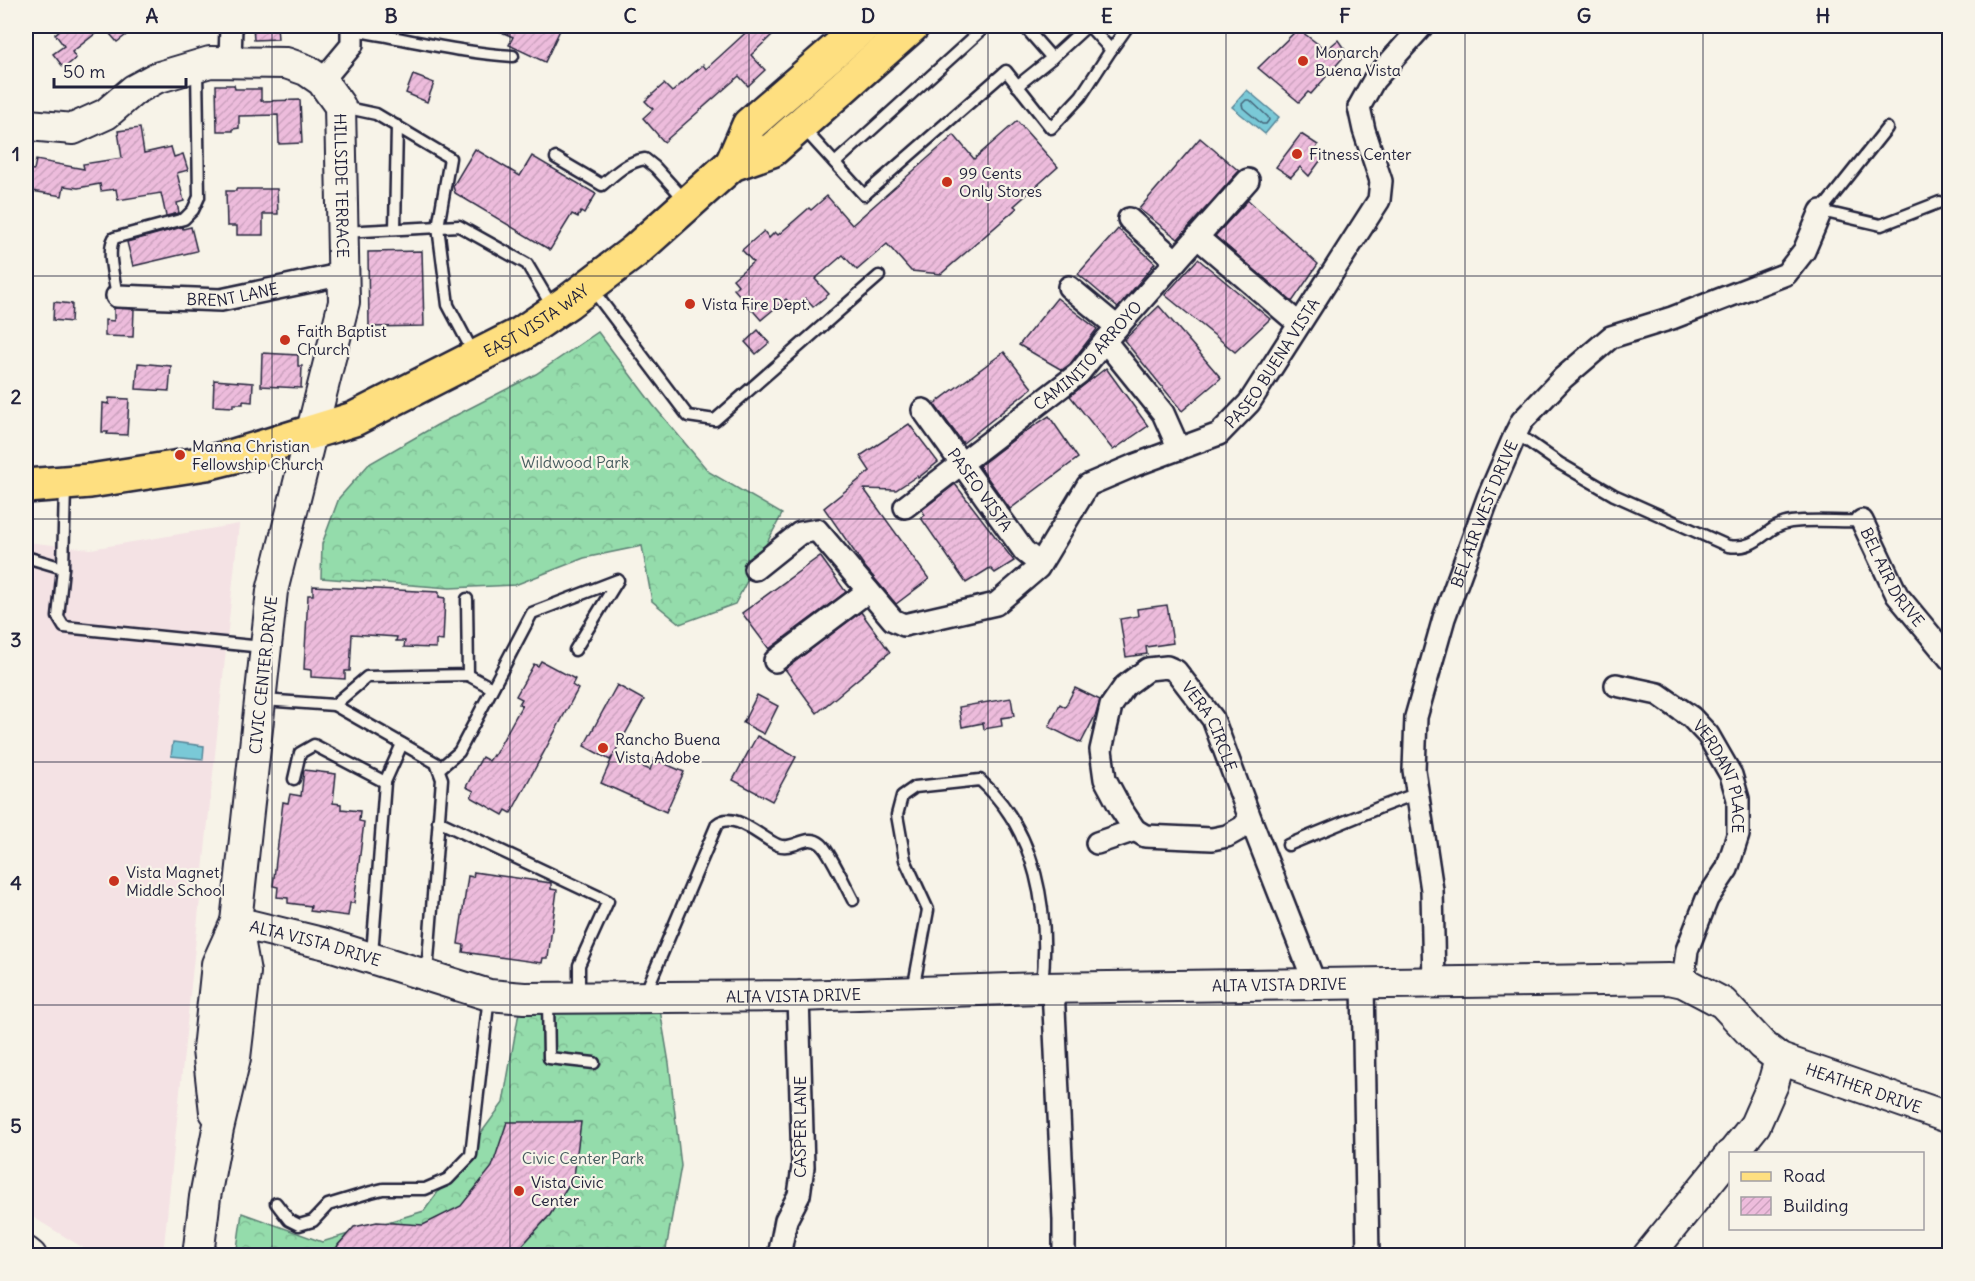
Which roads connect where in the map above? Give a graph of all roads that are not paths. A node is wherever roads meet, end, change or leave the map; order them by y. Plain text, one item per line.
1 (231, 26) edge
2 (863, 26) edge
3 (912, 26) edge
4 (986, 26) edge
5 (1024, 26) edge
6 (1088, 26) edge
7 (1128, 26) edge
8 (1422, 26) edge
9 (352, 28) edge
10 (1111, 50) junction
11 (513, 56) dead end
12 (1052, 58) junction
13 (230, 61) junction
14 (197, 66) junction
15 (322, 81) junction
16 (1017, 86) junction
17 (340, 106) junction
18 (26, 122) edge
19 (800, 125) junction
20 (397, 126) junction
21 (1887, 128) dead end
22 (556, 158) dead end
23 (835, 163) junction
24 (732, 164) junction
25 (1248, 180) dead end
26 (1940, 202) dead end
27 (689, 204) junction
28 (1821, 211) junction
29 (1129, 219) dead end
30 (438, 227) junction
31 (395, 229) junction
32 (343, 232) junction
33 (1197, 237) junction
34 (1176, 261) junction
35 (344, 274) junction
36 (879, 276) dead end
37 (590, 286) junction
38 (1070, 287) dead end
39 (117, 296) joint
40 (555, 311) junction
41 (1299, 324) junction
42 (1111, 334) junction
43 (475, 357) junction
44 (923, 410) dead end
45 (311, 432) junction
46 (1516, 433) junction
47 (1179, 449) junction
48 (961, 464) junction
49 (64, 483) junction
50 (26, 486) edge
51 (905, 507) dead end
52 (1862, 521) joint
53 (26, 556) edge
54 (1040, 564) junction
55 (63, 568) junction
56 (754, 569) dead end
57 (868, 591) junction
58 (467, 599) dead end
59 (266, 648) junction
60 (576, 650) dead end
61 (1950, 659) edge
62 (775, 661) dead end
63 (468, 675) junction
64 (1616, 684) dead end
65 (492, 688) junction
66 (260, 699) junction
67 (334, 705) junction
68 (402, 744) junction
69 (438, 769) junction
70 (294, 779) dead end
71 (385, 782) junction
72 (1418, 793) junction
73 (1250, 818) junction
74 (438, 821) junction
75 (1135, 830) junction
76 (1096, 843) dead end
77 (1288, 845) dead end
78 (853, 900) dead end
79 (236, 922) junction
80 (372, 958) junction
81 (426, 975) junction
82 (1683, 982) junction
83 (1434, 983) junction
84 (1315, 984) junction
85 (1363, 984) junction
86 (1047, 988) junction
87 (913, 992) junction
88 (489, 995) junction
89 (798, 996) junction
90 (644, 997) junction
91 (548, 998) junction
92 (579, 998) junction
93 (1780, 1059) junction
94 (594, 1063) dead end
95 (1950, 1118) edge
96 (1733, 1152) edge
97 (1729, 1156) edge
98 (276, 1203) dead end
99 (26, 1252) edge
100 (31, 1256) edge
101 (198, 1256) edge
102 (779, 1256) edge
103 (1064, 1256) edge
104 (1368, 1256) edge
105 (1648, 1256) edge

1 - 13 street
2 - 24 main road, EAST VISTA WAY
3 - 19 main road, EAST VISTA WAY
4 - 23 lane
5 - 12 lane
6 - 10 lane
6 - 12 lane
7 - 10 lane
8 - 41 street, PASEO BUENA VISTA
9 - 11 lane
9 - 15 street
10 - 16 lane
12 - 16 lane
13 - 14 street, HILLSIDE TERRACE
13 - 15 street, HILLSIDE TERRACE
14 - 18 street, HILLSIDE TERRACE
14 - 39 lane
15 - 17 street, HILLSIDE TERRACE
16 - 23 lane
17 - 20 lane
17 - 32 street, HILLSIDE TERRACE
19 - 23 lane
19 - 24 main road, EAST VISTA WAY
20 - 30 lane
20 - 31 lane
21 - 28 lane
22 - 27 lane
24 - 27 main road, EAST VISTA WAY
25 - 33 street, CAMINITO ARROYO
26 - 28 lane
27 - 37 main road, EAST VISTA WAY
28 - 46 street, BEL AIR WEST DRIVE
29 - 34 street
30 - 31 lane
30 - 40 lane
30 - 43 lane
31 - 32 lane
32 - 35 street, HILLSIDE TERRACE
33 - 34 street, CAMINITO ARROYO
33 - 41 street
34 - 42 street, CAMINITO ARROYO
35 - 39 street, BRENT LANE
35 - 45 street, HILLSIDE TERRACE
36 - 37 lane
37 - 40 main road, EAST VISTA WAY
38 - 42 street
40 - 43 main road, EAST VISTA WAY
41 - 47 street, PASEO BUENA VISTA
42 - 47 street
42 - 48 street, CAMINITO ARROYO
43 - 45 main road, EAST VISTA WAY
44 - 48 street, PASEO VISTA
45 - 49 main road, EAST VISTA WAY
45 - 59 street, CIVIC CENTER DRIVE
46 - 52 lane
46 - 72 street, BEL AIR WEST DRIVE
47 - 54 street, PASEO BUENA VISTA
48 - 51 street, CAMINITO ARROYO
48 - 54 street, PASEO VISTA
49 - 50 main road, EAST VISTA WAY
49 - 55 lane
52 - 61 street, BEL AIR DRIVE
53 - 55 lane
54 - 57 street, PASEO BUENA VISTA
55 - 59 lane
56 - 57 street, PASEO BUENA VISTA
57 - 62 street
58 - 63 lane
59 - 66 street, CIVIC CENTER DRIVE
60 - 65 lane
63 - 65 lane
63 - 67 lane
64 - 82 street, VERDANT PLACE
65 - 69 lane
66 - 67 lane
66 - 79 street, CIVIC CENTER DRIVE
67 - 68 lane
68 - 69 lane
68 - 71 lane
69 - 74 lane
70 - 71 lane
71 - 80 lane
72 - 77 lane
72 - 83 street, BEL AIR WEST DRIVE
73 - 75 street
73 - 75 street, VERA CIRCLE
73 - 84 street, VERA CIRCLE
74 - 81 lane
74 - 92 lane
75 - 76 street
78 - 90 lane
79 - 80 street, ALTA VISTA DRIVE
79 - 101 street, CIVIC CENTER DRIVE
80 - 81 street, ALTA VISTA DRIVE
81 - 88 street, ALTA VISTA DRIVE
82 - 83 street, ALTA VISTA DRIVE
82 - 93 street, ALTA VISTA DRIVE
83 - 85 street, ALTA VISTA DRIVE
84 - 85 street, ALTA VISTA DRIVE
84 - 86 street, ALTA VISTA DRIVE
85 - 104 street, ALTA VISTA DRIVE
86 - 87 street, ALTA VISTA DRIVE
86 - 87 lane
86 - 103 street
87 - 89 street, ALTA VISTA DRIVE
88 - 91 street, ALTA VISTA DRIVE
88 - 98 lane
89 - 90 street, ALTA VISTA DRIVE
89 - 102 street, CASPER LANE
90 - 92 street, ALTA VISTA DRIVE
91 - 92 street, ALTA VISTA DRIVE
91 - 94 lane
93 - 95 street, HEATHER DRIVE
93 - 96 street
97 - 105 street
99 - 100 street

